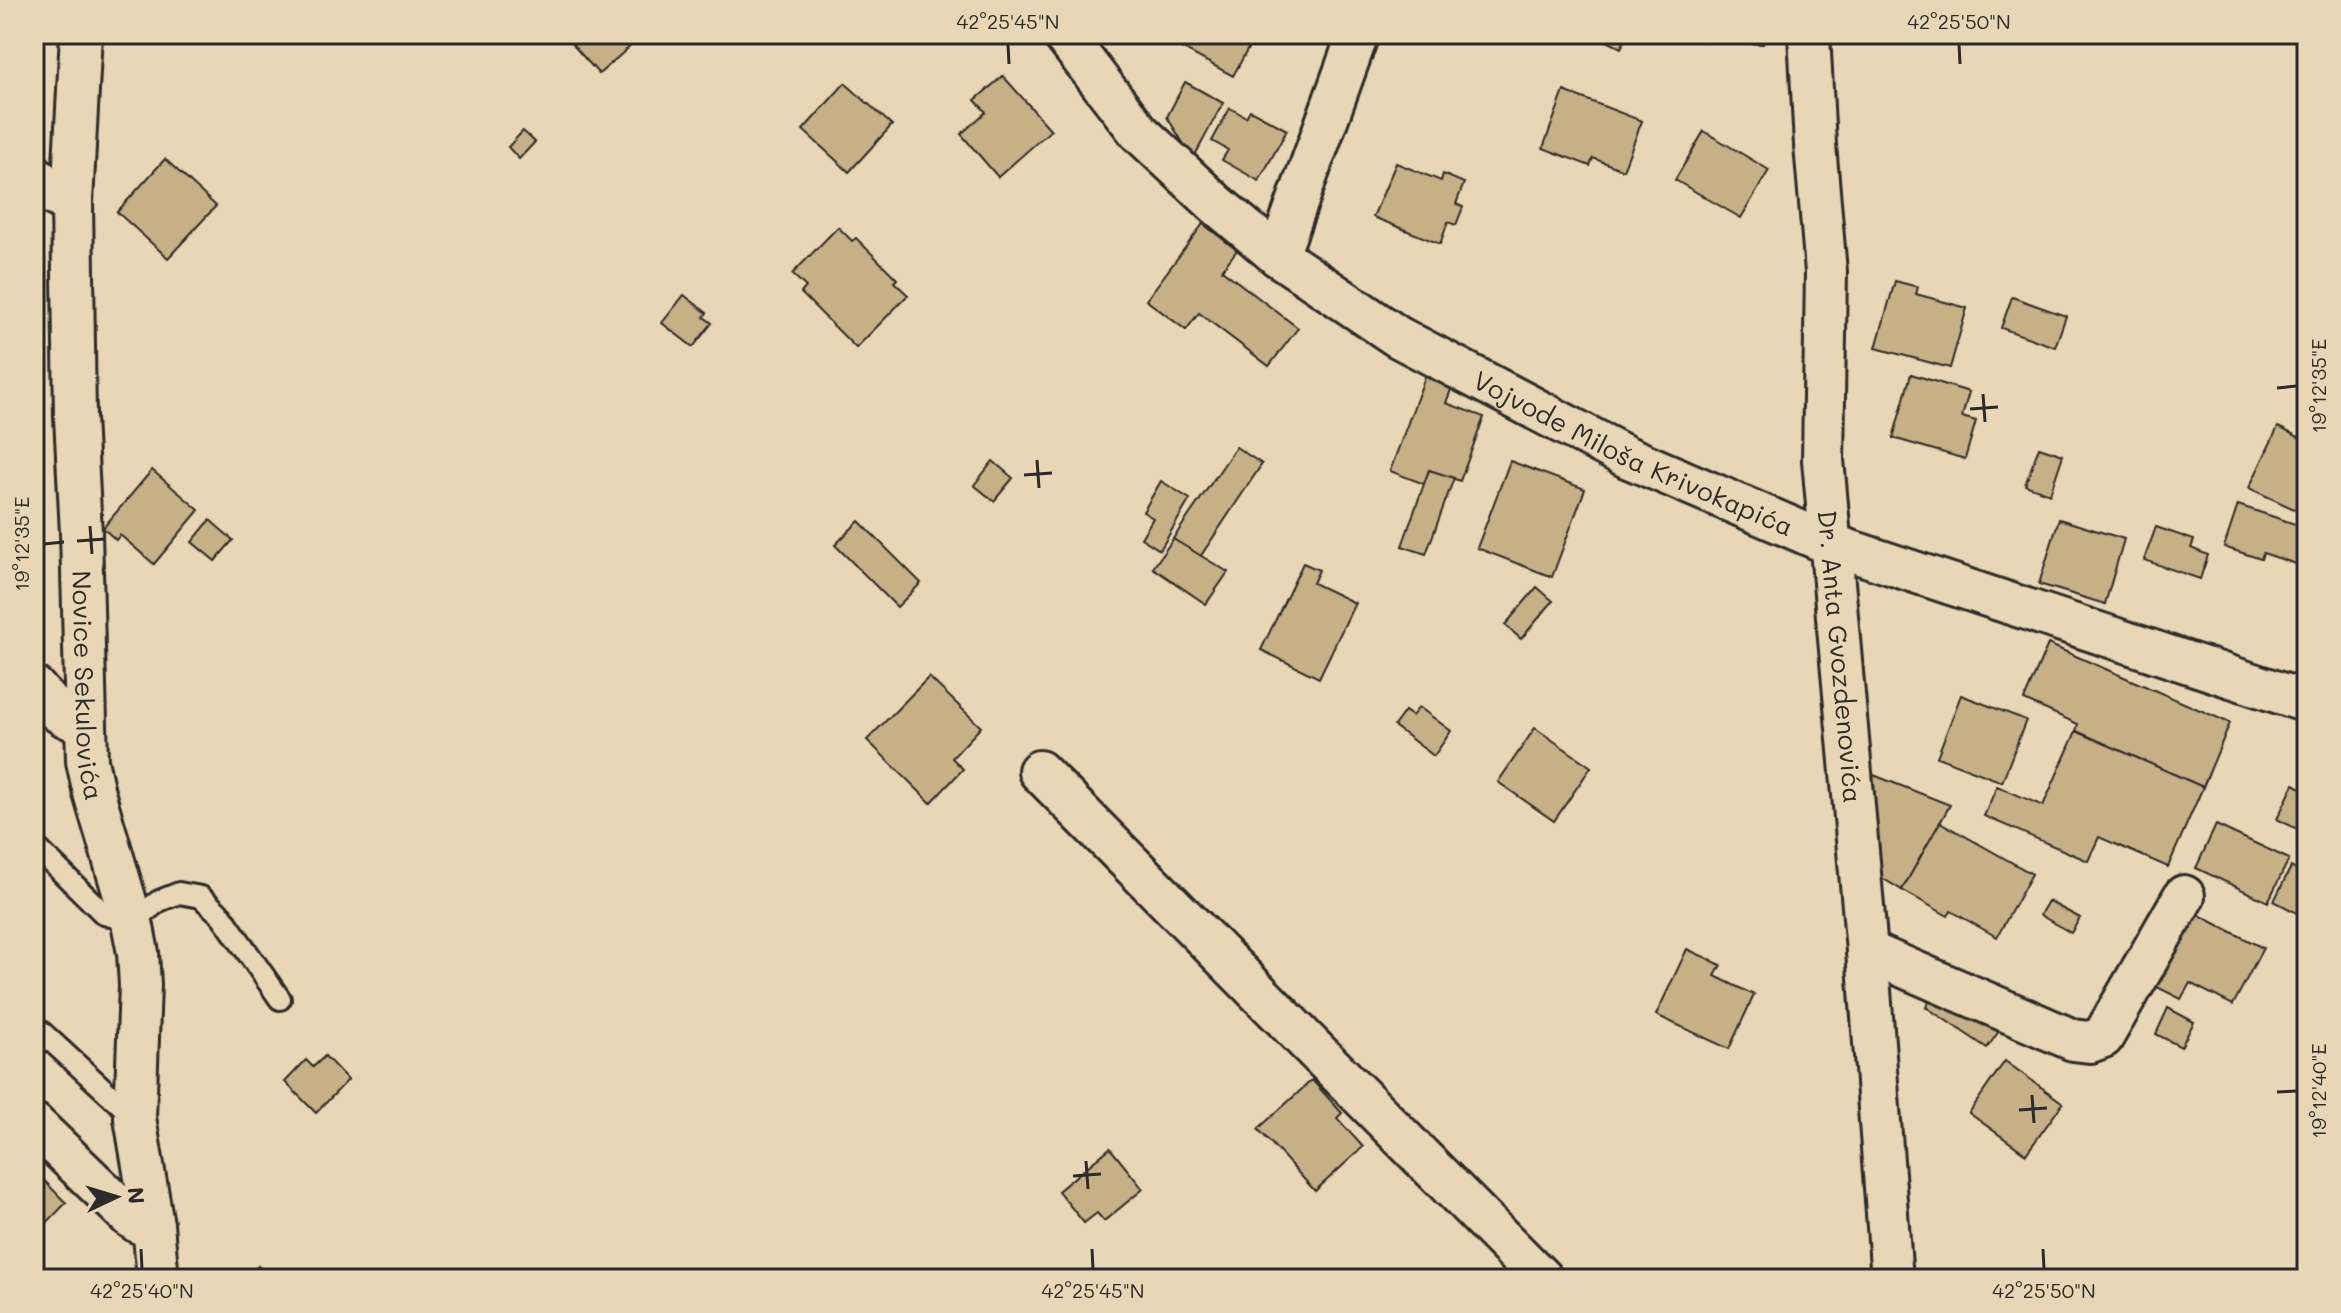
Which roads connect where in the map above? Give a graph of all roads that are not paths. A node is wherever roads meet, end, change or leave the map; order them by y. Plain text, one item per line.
1 (81, 34) edge
2 (1063, 34) edge
3 (1358, 34) edge
4 (1809, 34) edge
5 (34, 175) edge
6 (72, 202) junction
7 (1278, 256) junction
8 (1830, 544) junction
9 (34, 687) edge
10 (2307, 702) edge
11 (85, 722) junction
12 (1039, 771) dead end
13 (34, 845) edge
14 (2184, 896) dead end
15 (132, 922) junction
16 (1867, 951) junction
17 (280, 999) dead end
18 (34, 1025) edge
19 (135, 1118) junction
20 (34, 1124) edge
21 (153, 1225) junction
22 (158, 1279) edge
23 (1542, 1279) edge
24 (1892, 1279) edge

1 - 6 street, Novice Sekulovića
2 - 7 street, Vojvode Miloša Krivokapića
3 - 7 street
4 - 8 street, Dr. Anta Gvozdenovića
5 - 6 street
6 - 11 street, Novice Sekulovića
7 - 8 street, Vojvode Miloša Krivokapića
8 - 10 street, Vojvode Miloša Krivokapića
8 - 16 street, Dr. Anta Gvozdenovića
9 - 11 street
11 - 15 street, Novice Sekulovića
12 - 23 street
13 - 15 lane
14 - 16 street
15 - 17 lane
15 - 19 street, Novice Sekulovića
16 - 24 street, Dr. Anta Gvozdenovića
18 - 19 lane
19 - 21 street, Novice Sekulovića
20 - 21 street
21 - 22 street, Novice Sekulovića

